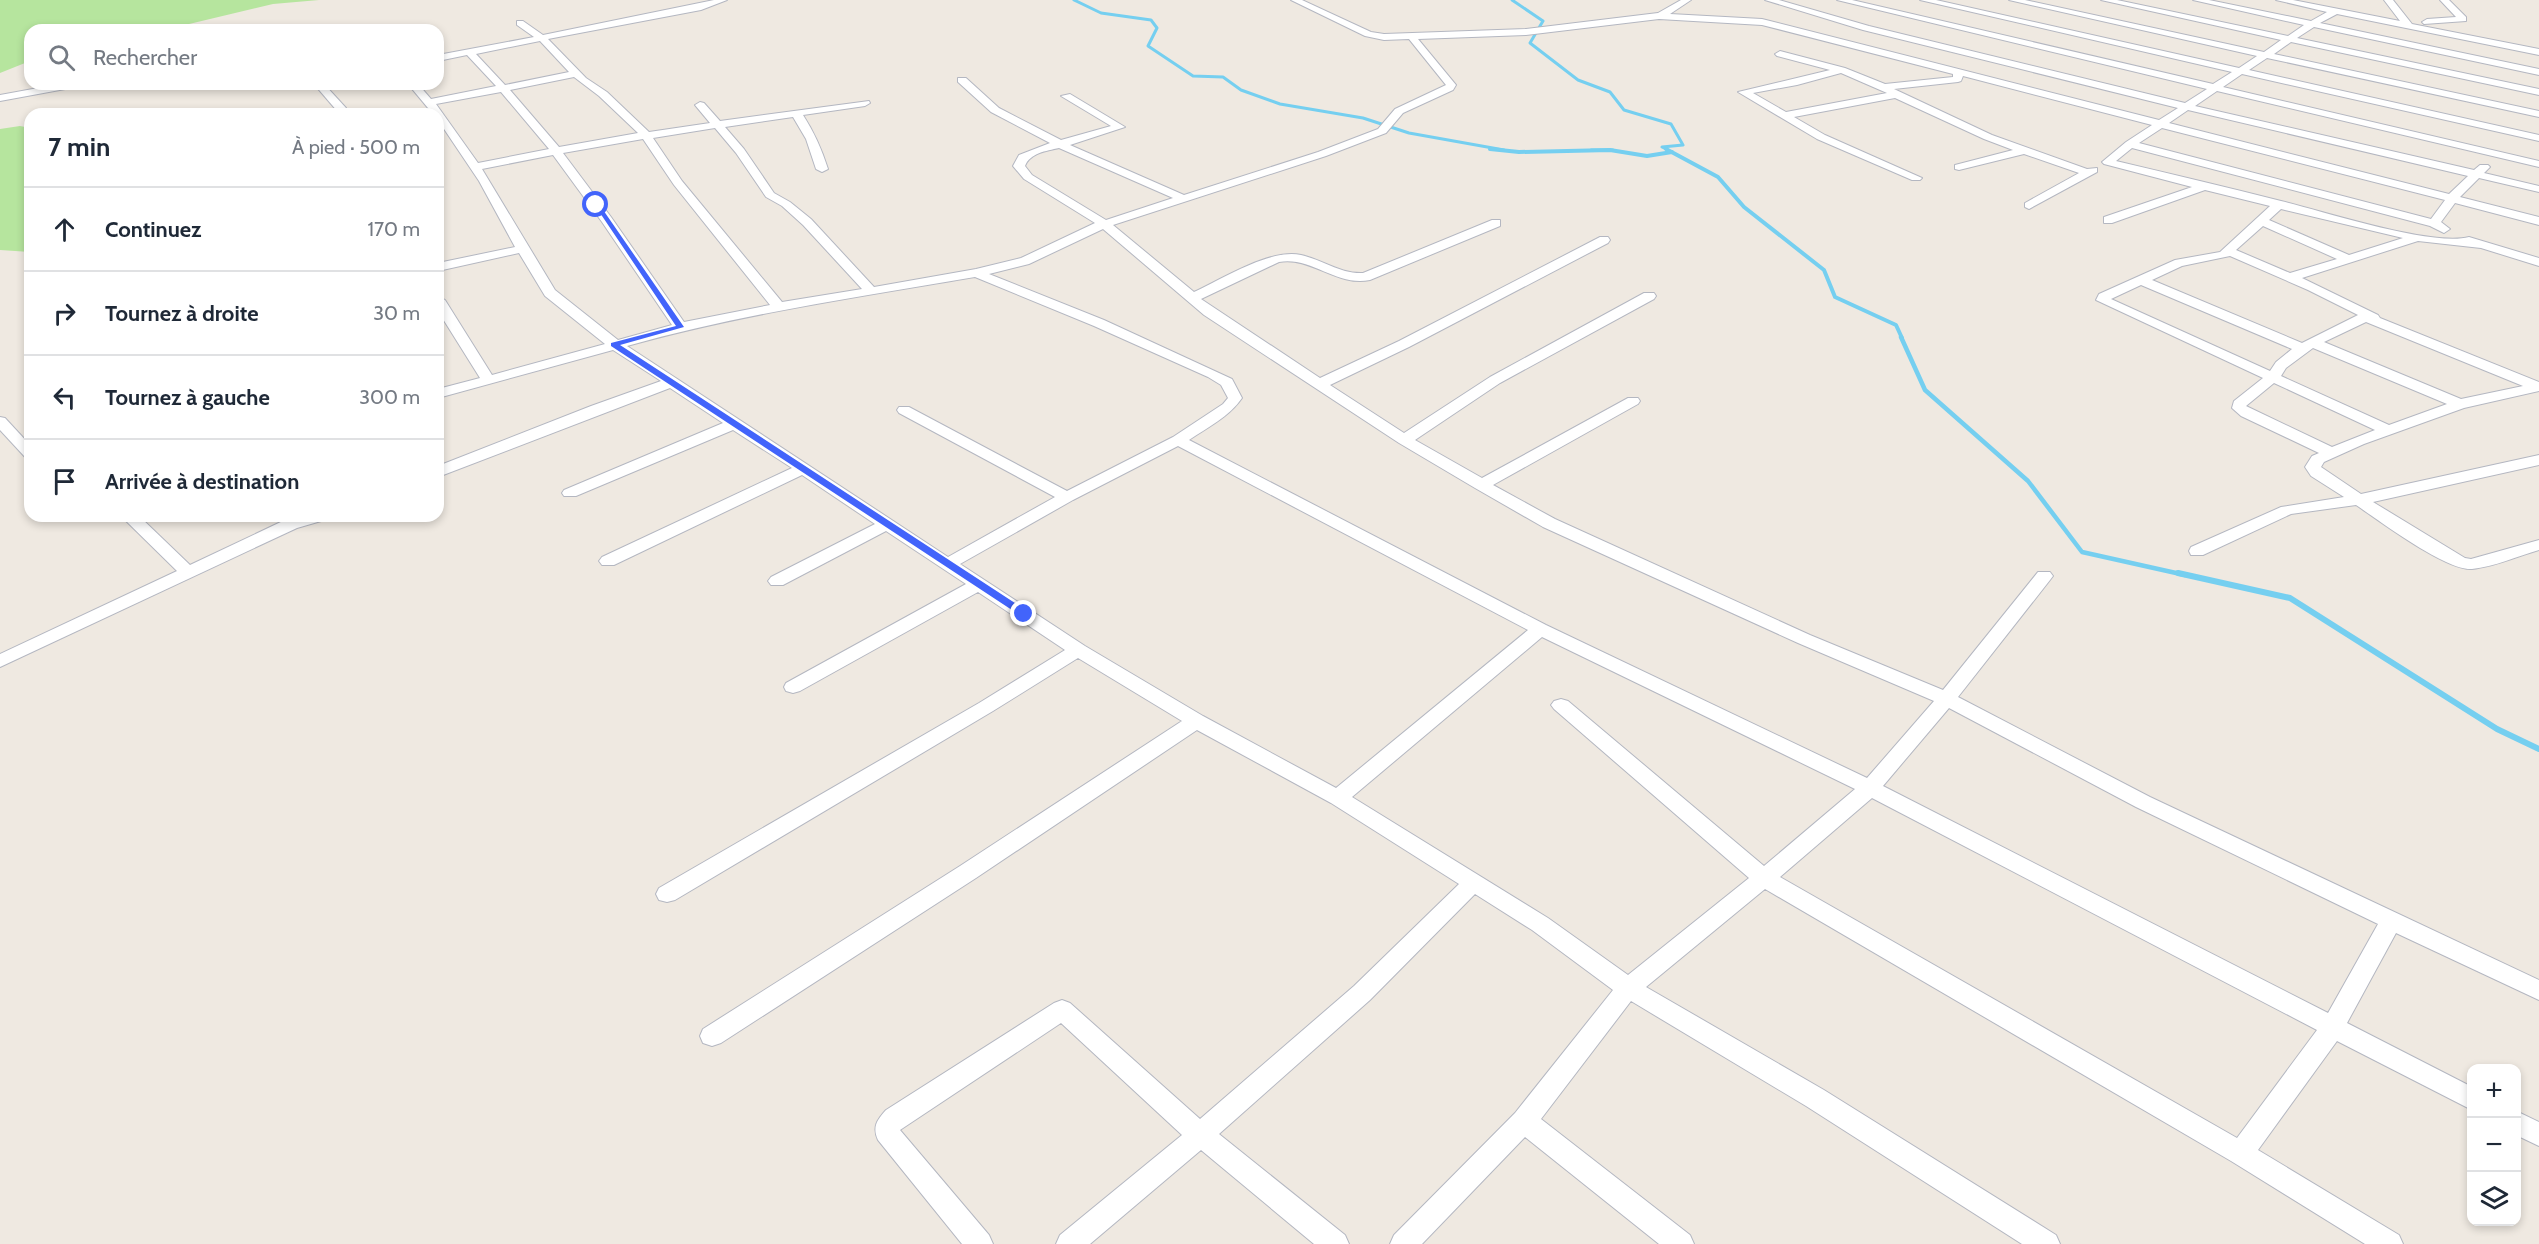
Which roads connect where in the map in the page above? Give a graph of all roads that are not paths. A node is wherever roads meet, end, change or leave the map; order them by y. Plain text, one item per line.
1 (723, 0) edge
2 (1295, 0) edge
3 (1687, 0) edge
4 (1769, 0) edge
5 (1841, 0) edge
6 (1924, 0) edge
7 (2013, 0) edge
8 (2100, 0) edge
9 (2105, 0) edge
10 (2198, 0) edge
11 (2280, 0) edge
12 (2388, 0) edge
13 (2444, 0) edge
14 (2336, 12) junction
15 (2074, 13) junction
16 (1659, 16) junction
17 (520, 23) dead end
18 (2313, 24) junction
19 (2407, 24) junction
20 (2045, 27) junction
21 (1412, 37) junction
22 (542, 38) junction
23 (2289, 40) junction
24 (2015, 41) junction
25 (2005, 46) dead end
26 (469, 52) junction
27 (1875, 52) junction
28 (1995, 52) dead end
29 (2539, 52) edge
30 (1780, 54) dead end
31 (2265, 55) junction
32 (444, 57) edge
33 (1985, 57) junction
34 (1861, 59) dead end
35 (1846, 67) junction
36 (2242, 70) junction
37 (2539, 72) edge
38 (577, 74) junction
39 (1958, 74) junction
40 (962, 80) dead end
41 (1885, 87) junction
42 (503, 88) junction
43 (2218, 88) junction
44 (43, 90) edge
45 (324, 90) edge
46 (419, 90) edge
47 (2539, 92) edge
48 (1899, 94) junction
49 (1066, 96) dead end
50 (0, 98) edge
51 (430, 102) junction
52 (865, 103) dead end
53 (700, 105) dead end
54 (2187, 107) junction
55 (340, 108) edge
56 (434, 108) edge
57 (796, 113) junction
58 (2539, 113) edge
59 (1782, 114) junction
60 (444, 123) edge
61 (2160, 124) junction
62 (718, 125) junction
63 (2516, 133) junction
64 (646, 135) junction
65 (2539, 138) edge
66 (1059, 143) junction
67 (2130, 144) junction
68 (2025, 150) junction
69 (557, 151) junction
70 (2497, 154) junction
71 (2108, 162) junction
72 (2539, 164) edge
73 (474, 167) junction
74 (1959, 167) dead end
75 (822, 169) dead end
76 (2089, 173) junction
77 (2477, 174) junction
78 (1916, 178) dead end
79 (2205, 186) junction
80 (2539, 189) edge
81 (2453, 197) junction
82 (1182, 198) junction
83 (2279, 204) junction
84 (2029, 205) dead end
85 (2108, 220) dead end
86 (2262, 221) junction
87 (2539, 221) edge
88 (1497, 223) dead end
89 (2434, 223) junction
90 (1104, 224) junction
91 (2417, 238) junction
92 (1604, 240) dead end
93 (2480, 245) junction
94 (522, 249) junction
95 (2230, 252) junction
96 (2350, 260) junction
97 (2539, 262) edge
98 (444, 266) edge
99 (976, 273) junction
100 (2290, 277) junction
101 (2141, 280) junction
102 (870, 290) junction
103 (1649, 296) dead end
104 (1192, 298) junction
105 (779, 307) junction
106 (444, 310) edge
107 (2376, 320) junction
108 (680, 327) junction
109 (614, 344) junction
110 (2307, 345) junction
111 (2271, 379) junction
112 (488, 380) junction
113 (672, 382) junction
114 (1320, 384) junction
115 (2538, 387) edge
116 (444, 391) edge
117 (1633, 402) dead end
118 (2460, 404) junction
119 (904, 410) dead end
120 (0, 422) edge
121 (736, 423) junction
122 (2388, 430) junction
123 (1178, 440) junction
124 (1404, 440) junction
125 (24, 448) edge
126 (2331, 453) junction
127 (2539, 460) edge
128 (805, 468) junction
129 (444, 470) edge
130 (1481, 485) junction
131 (570, 493) dead end
132 (1066, 497) junction
133 (2358, 500) junction
134 (135, 522) edge
135 (299, 522) edge
136 (887, 524) junction
137 (2539, 545) edge
138 (2196, 551) dead end
139 (608, 561) dead end
140 (948, 564) junction
141 (189, 573) junction
142 (2044, 576) dead end
143 (777, 581) dead end
144 (979, 584) junction
145 (1540, 629) junction
146 (1078, 650) junction
147 (0, 661) edge
148 (793, 687) dead end
149 (1946, 699) junction
150 (1561, 705) dead end
151 (1196, 721) junction
152 (1870, 788) junction
153 (1338, 798) junction
154 (1764, 878) junction
155 (1474, 882) junction
156 (667, 894) dead end
157 (2392, 920) junction
158 (1628, 988) junction
159 (2539, 991) edge
160 (2333, 1027) junction
161 (712, 1036) dead end
162 (2467, 1096) edge
163 (1524, 1121) junction
164 (2521, 1124) edge
165 (2539, 1134) edge
166 (1200, 1135) junction
167 (2240, 1153) junction
168 (979, 1244) edge
169 (1070, 1244) edge
170 (1335, 1244) edge
171 (1404, 1244) edge
172 (1680, 1244) edge
173 (2046, 1244) edge
174 (2389, 1244) edge

1 - 22 street
2 - 21 street
3 - 16 street
4 - 33 street
5 - 24 street
6 - 20 street
7 - 15 street
8 - 15 street
9 - 23 street
10 - 18 street
11 - 14 street
12 - 19 street
13 - 19 street
14 - 18 street
14 - 19 street
15 - 20 street
15 - 31 street
16 - 21 street
16 - 27 street
17 - 22 street
18 - 23 street
18 - 37 street
19 - 29 street
20 - 24 street
20 - 36 street
21 - 82 street
22 - 26 street
22 - 38 street
23 - 31 street
23 - 47 street
24 - 25 street
24 - 43 street
26 - 32 street
26 - 42 street
27 - 34 street
27 - 39 street
28 - 33 street
30 - 35 street
31 - 36 street
31 - 58 street
33 - 39 street
33 - 54 street
35 - 41 street
35 - 59 street
36 - 43 street
36 - 63 street
38 - 42 street
38 - 64 street
39 - 41 street
39 - 61 street
40 - 66 street
41 - 48 street
42 - 51 street
42 - 69 street
43 - 54 street
43 - 70 street
44 - 50 street
45 - 55 street
46 - 51 street
48 - 59 street
48 - 68 street
49 - 66 street
51 - 56 street
52 - 57 street
53 - 62 street
54 - 61 street
54 - 77 street
57 - 62 street
57 - 75 street
58 - 63 street
59 - 78 street
60 - 73 street
61 - 67 street
61 - 81 street
62 - 64 street
62 - 102 street
63 - 65 street
63 - 70 street
64 - 69 street
64 - 105 street
66 - 82 street
66 - 90 street
67 - 71 street
67 - 89 street
68 - 74 street
68 - 76 street
69 - 73 street
69 - 108 street
70 - 72 street
70 - 77 street
71 - 76 street
71 - 79 street
73 - 94 street
76 - 84 street
77 - 80 street
77 - 81 street
79 - 83 street
79 - 85 street
81 - 87 street
81 - 89 street
82 - 90 street
83 - 86 street
83 - 91 street
86 - 95 street
86 - 96 street
88 - 104 street
89 - 91 street
89 - 93 street
90 - 99 street
90 - 104 street
91 - 93 street
91 - 96 street
92 - 114 street
93 - 97 street
94 - 98 street
94 - 109 street
95 - 100 street
95 - 101 street
96 - 100 street
99 - 102 street
99 - 123 street
100 - 107 street
101 - 110 street
101 - 111 street
102 - 105 street
103 - 124 street
104 - 114 street
105 - 108 street
106 - 112 street
107 - 110 street
107 - 115 street
108 - 109 street
109 - 112 street
109 - 113 street
110 - 111 street
110 - 118 street
111 - 122 street
111 - 126 street
112 - 116 street
113 - 121 street
113 - 129 street
114 - 124 street
115 - 118 street
117 - 130 street
118 - 122 street
119 - 132 street
120 - 125 street
121 - 128 street
121 - 131 street
122 - 126 street
123 - 132 street
123 - 145 street
124 - 130 street
126 - 133 street
127 - 133 street
128 - 136 street
128 - 139 street
130 - 149 street
132 - 140 street
133 - 137 street
133 - 138 street
134 - 141 street
135 - 141 street
136 - 140 street
136 - 143 street
140 - 144 street
141 - 147 street
142 - 149 street
144 - 146 street
144 - 148 street
145 - 152 street
145 - 153 street
146 - 151 street
146 - 156 street
149 - 152 street
149 - 157 street
150 - 154 street
151 - 153 street
151 - 161 street
152 - 154 street
152 - 160 street
153 - 155 street
154 - 158 street
154 - 167 street
155 - 158 street
155 - 166 street
157 - 159 street
157 - 160 street
158 - 163 street
158 - 173 street
160 - 162 street
160 - 167 street
163 - 171 street
163 - 172 street
164 - 165 street
166 - 168 street
166 - 169 street
166 - 170 street
167 - 174 street

